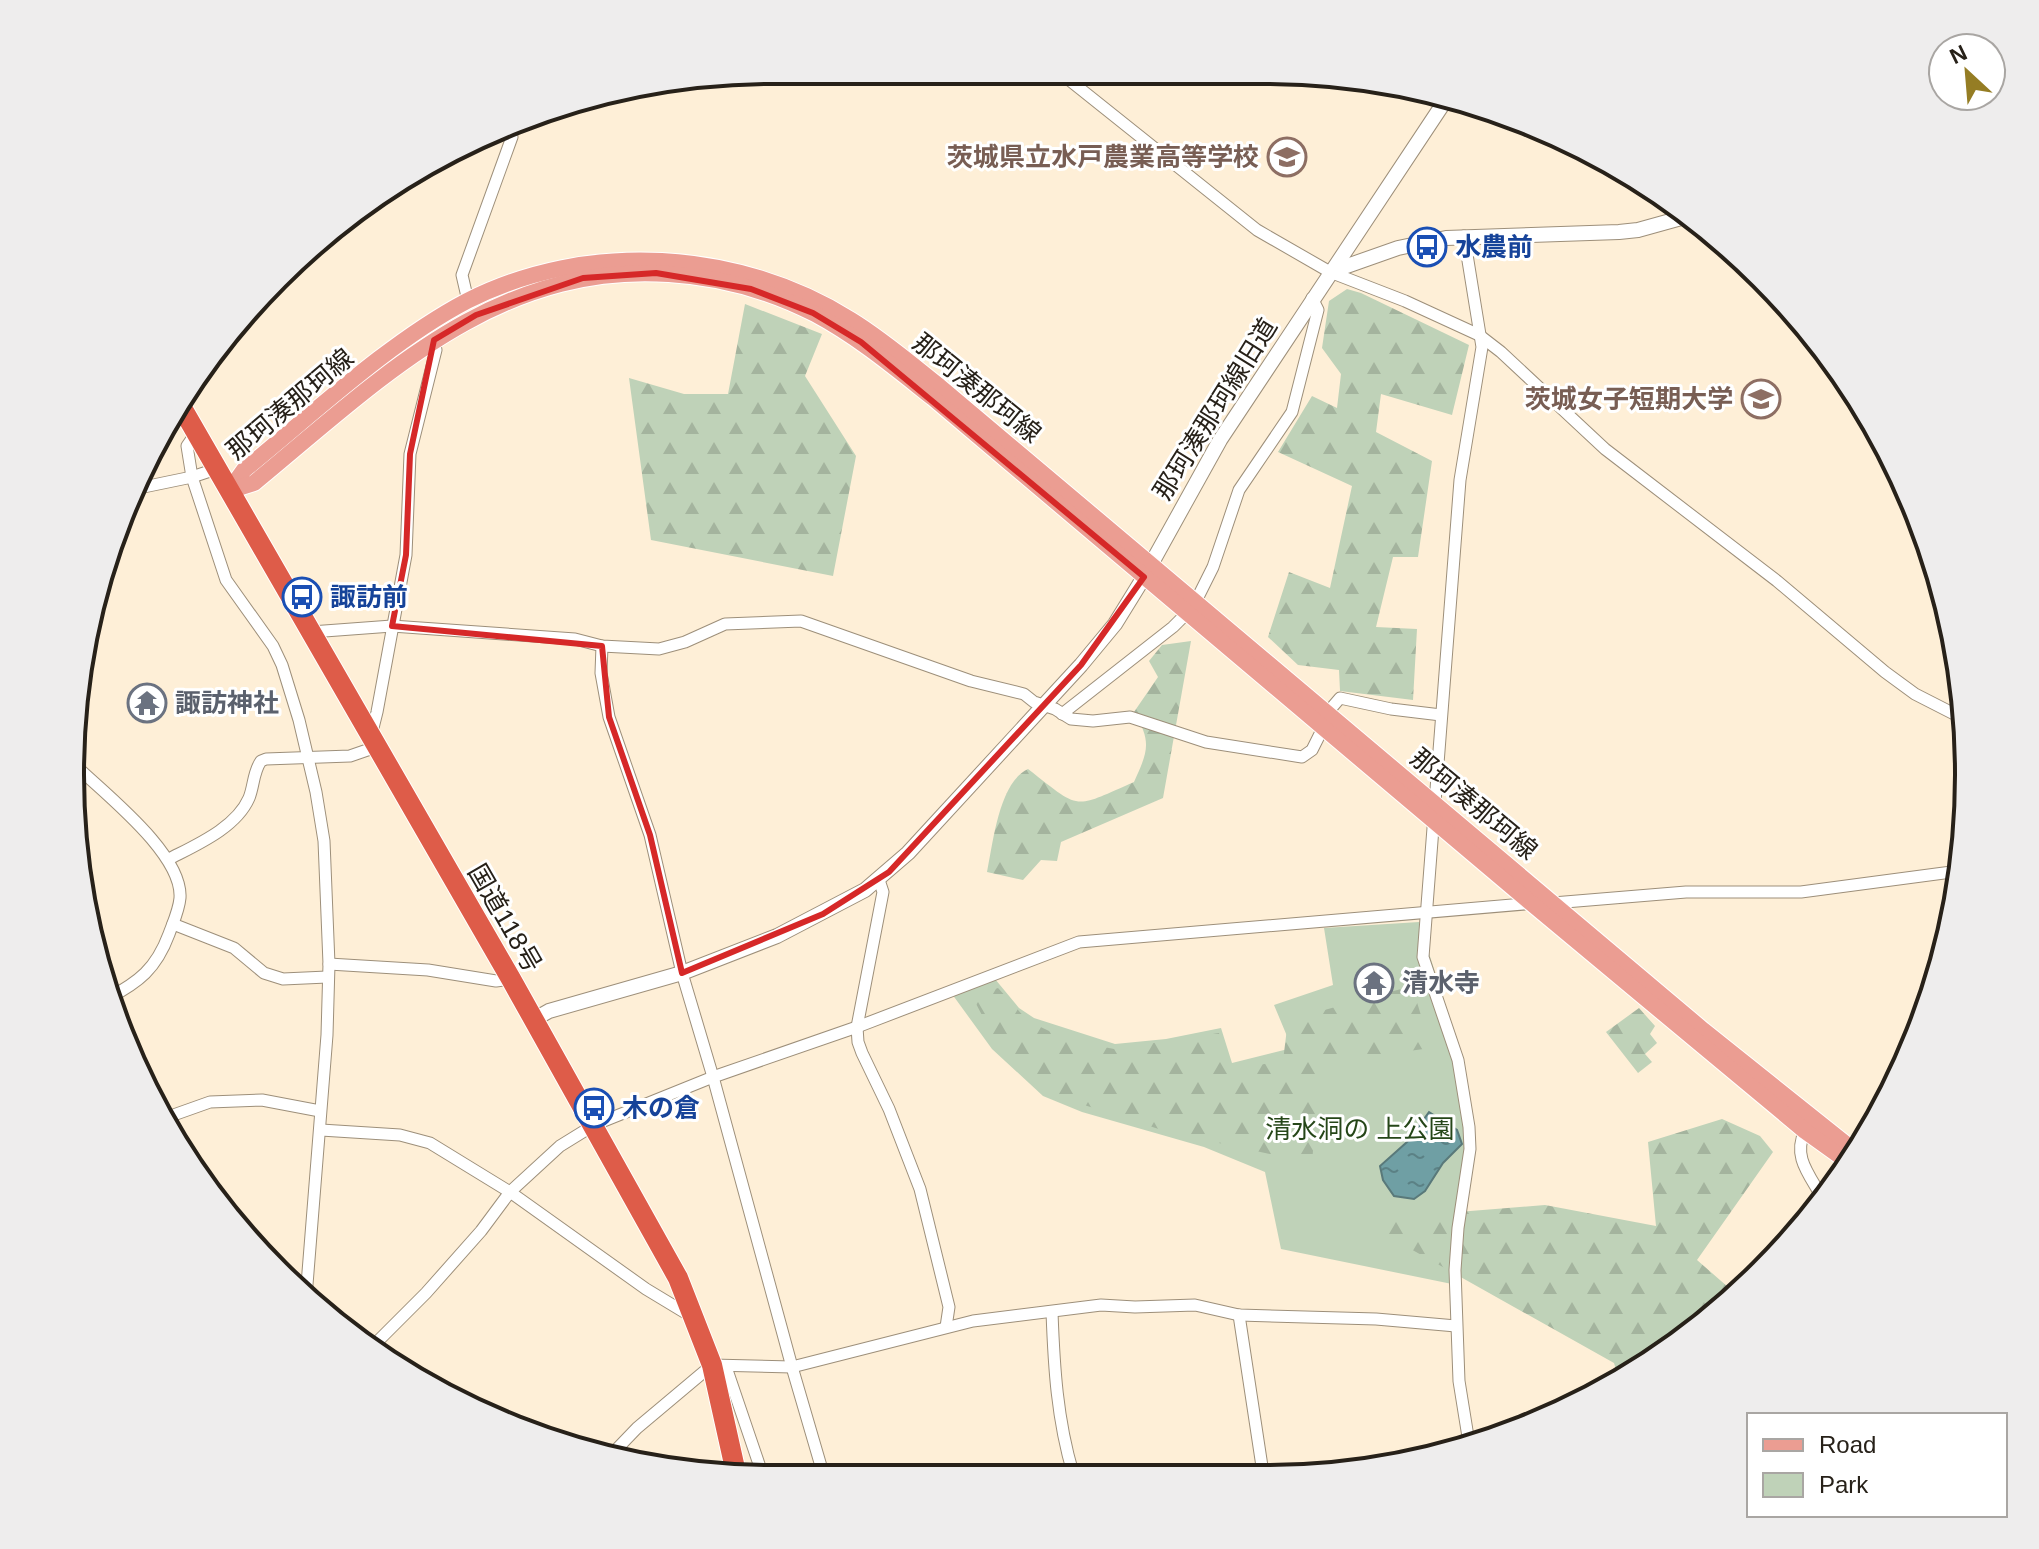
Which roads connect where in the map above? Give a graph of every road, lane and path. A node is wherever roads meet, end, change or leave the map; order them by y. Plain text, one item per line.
1 (1074, 84) edge
2 (1441, 107) edge
3 (511, 137) edge
4 (1675, 220) edge
5 (1464, 236) junction
6 (1330, 272) junction
7 (1312, 298) junction
8 (468, 301) junction
9 (1479, 335) junction
10 (434, 340) junction
11 (186, 415) edge
12 (196, 433) junction
13 (216, 469) junction
14 (192, 477) junction
15 (147, 486) edge
16 (229, 491) junction
17 (1148, 570) junction
18 (1191, 607) junction
19 (392, 626) junction
20 (311, 632) junction
21 (602, 646) junction
22 (1044, 706) junction
23 (1952, 713) edge
24 (1062, 714) junction
25 (1441, 715) junction
26 (1326, 719) junction
27 (372, 740) junction
28 (306, 758) junction
29 (84, 773) edge
30 (1435, 802) junction
31 (1434, 820) junction
32 (169, 859) junction
33 (1948, 872) edge
34 (879, 880) junction
35 (1531, 903) junction
36 (1555, 903) junction
37 (1425, 914) junction
38 (173, 924) junction
39 (329, 964) junction
40 (682, 973) junction
41 (327, 977) junction
42 (511, 979) junction
43 (120, 993) edge
44 (533, 1020) junction
45 (857, 1027) junction
46 (713, 1077) junction
47 (320, 1111) junction
48 (174, 1115) edge
49 (594, 1125) junction
50 (321, 1130) junction
51 (1805, 1131) junction
52 (1847, 1145) edge
53 (1840, 1156) edge
54 (1817, 1188) edge
55 (510, 1192) junction
56 (307, 1283) edge
57 (1052, 1312) junction
58 (1239, 1315) junction
59 (696, 1319) junction
60 (1456, 1326) junction
61 (946, 1327) junction
62 (379, 1340) edge
63 (719, 1366) junction
64 (792, 1367) junction
65 (1467, 1434) edge
66 (619, 1447) edge
67 (735, 1464) edge
68 (759, 1465) edge
69 (821, 1465) edge
70 (1071, 1465) edge
71 (1262, 1465) edge

1 - 6 street
2 - 6 street, 那珂湊那珂線旧道
3 - 8 street
4 - 5 street
5 - 6 street
5 - 9 street
6 - 7 street, 那珂湊那珂線旧道
6 - 9 street
7 - 17 street, 那珂湊那珂線旧道
7 - 18 street
8 - 16 main road, 那珂湊那珂線
8 - 17 main road, 那珂湊那珂線
9 - 23 street
9 - 25 street
10 - 16 main road, 那珂湊那珂線
10 - 17 main road, 那珂湊那珂線
10 - 19 street
11 - 12 highway, 国道118号
12 - 13 highway, 国道118号
12 - 14 street
13 - 14 street
13 - 16 highway, 国道118号
14 - 15 street
14 - 28 street
16 - 20 highway, 国道118号
17 - 18 main road, 那珂湊那珂線
17 - 22 street, 那珂湊那珂線旧道
18 - 24 street
18 - 26 main road, 那珂湊那珂線
19 - 20 street
19 - 21 street
19 - 27 street
20 - 27 highway, 国道118号
21 - 22 street
21 - 40 street
22 - 24 street
22 - 34 street, 那珂湊那珂線旧道
24 - 26 street
25 - 26 street
25 - 30 street
26 - 30 main road, 那珂湊那珂線
26 - 31 main road, 那珂湊那珂線
27 - 28 street
27 - 42 highway, 国道118号
28 - 32 street
28 - 39 street
29 - 32 street
30 - 31 street
30 - 36 main road, 那珂湊那珂線
31 - 35 main road, 那珂湊那珂線
31 - 37 street
32 - 38 street
33 - 36 street
34 - 40 street, 那珂湊那珂線旧道
34 - 45 street
35 - 36 street
35 - 37 street
35 - 51 main road, 那珂湊那珂線
36 - 52 main road, 那珂湊那珂線
37 - 45 street
37 - 60 street
38 - 41 street
38 - 43 street
39 - 41 street
39 - 42 street
40 - 44 street, 那珂湊那珂線旧道
40 - 46 street
41 - 47 street
42 - 44 highway, 国道118号
44 - 49 highway, 国道118号
45 - 46 street
45 - 61 street
46 - 49 street
46 - 64 street
47 - 48 street
47 - 50 street
49 - 55 street
49 - 59 highway, 国道118号
50 - 55 street
50 - 56 street
51 - 53 main road, 那珂湊那珂線
51 - 54 street
55 - 59 street
55 - 62 street
57 - 58 street
57 - 61 street
57 - 70 street
58 - 60 street
58 - 71 street
59 - 63 highway, 国道118号
60 - 65 street
61 - 64 street
63 - 64 street
63 - 66 street
63 - 67 highway, 国道118号
63 - 68 street
64 - 69 street

